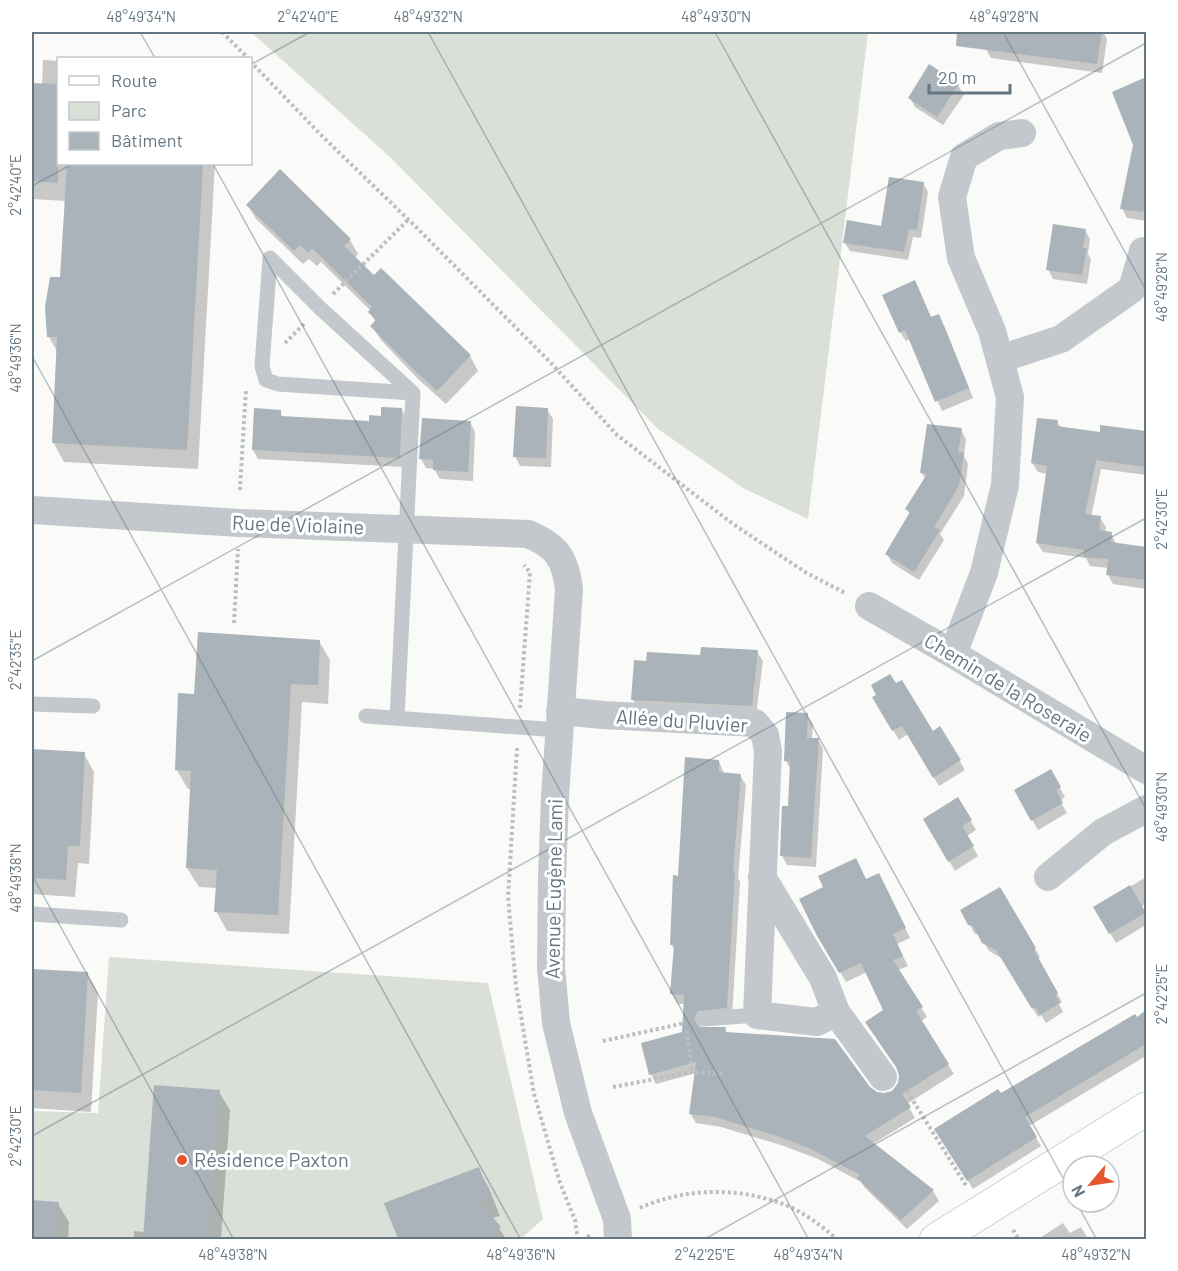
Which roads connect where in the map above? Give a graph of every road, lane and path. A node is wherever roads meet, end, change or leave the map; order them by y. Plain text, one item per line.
1 (222, 32) edge
2 (246, 57) edge
3 (252, 63) edge
4 (1023, 133) dead end
5 (408, 220) junction
6 (1143, 251) dead end
7 (320, 308) junction
8 (1000, 359) junction
9 (262, 366) junction
10 (413, 393) junction
11 (240, 490) dead end
12 (32, 510) edge
13 (407, 529) junction
14 (238, 541) dead end
15 (558, 553) joint
16 (520, 559) dead end
17 (869, 606) joint
18 (234, 623) dead end
19 (953, 654) junction
20 (32, 704) edge
21 (93, 706) dead end
22 (366, 716) dead end
23 (397, 718) junction
24 (560, 720) junction
25 (519, 726) junction
26 (1146, 770) edge
27 (1146, 809) edge
28 (762, 877) junction
29 (1048, 877) dead end
30 (32, 914) edge
31 (120, 920) dead end
32 (836, 1012) junction
33 (757, 1015) junction
34 (704, 1019) joint
35 (686, 1023) junction
36 (603, 1041) dead end
37 (692, 1072) junction
38 (723, 1074) dead end
39 (883, 1077) joint
40 (613, 1087) dead end
41 (1146, 1109) edge
42 (656, 1201) dead end
43 (994, 1203) junction
44 (617, 1229) edge
45 (1013, 1230) dead end
46 (578, 1239) edge
47 (640, 1239) edge
48 (838, 1239) edge
49 (936, 1239) edge
50 (1019, 1239) edge

1 - 2 path
3 - 5 path
4 - 8 street
5 - 7 path
5 - 17 path
6 - 8 street
7 - 9 path
7 - 9 lane
7 - 10 lane
8 - 19 street
9 - 10 lane
9 - 11 path
10 - 13 lane
12 - 13 street, Rue de Violaine
13 - 15 street, Rue de Violaine
13 - 23 lane
14 - 18 path
15 - 24 street, Avenue Eugène Lami
16 - 25 path
17 - 19 street, Chemin de la Roseraie
19 - 26 street, Chemin de la Roseraie
20 - 21 lane
22 - 23 lane
23 - 25 lane
24 - 25 lane
24 - 28 street, Allée du Pluvier
24 - 44 street, Avenue Eugène Lami
25 - 46 path
27 - 29 street
28 - 32 street
28 - 33 street, Allée du Pluvier
30 - 31 lane
32 - 33 street
32 - 39 street
33 - 34 lane
34 - 35 path
35 - 36 path
35 - 37 path
37 - 38 path
37 - 40 path
39 - 43 path
41 - 43 main road
42 - 48 path
43 - 49 main road
44 - 47 street
45 - 50 path

